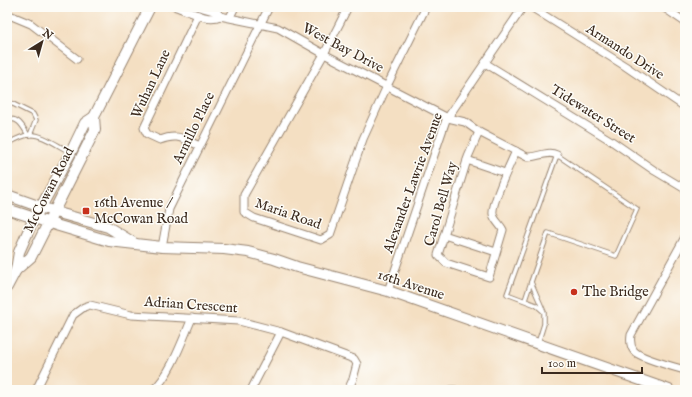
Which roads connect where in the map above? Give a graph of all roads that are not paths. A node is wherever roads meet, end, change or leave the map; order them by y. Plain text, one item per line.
1 (150, 7) edge
2 (176, 7) edge
3 (202, 7) edge
4 (235, 7) edge
5 (270, 7) edge
6 (348, 7) edge
7 (426, 7) edge
8 (523, 7) edge
9 (531, 7) edge
10 (663, 7) edge
11 (7, 14) edge
12 (198, 15) junction
13 (220, 16) junction
14 (230, 17) junction
15 (685, 22) edge
16 (260, 24) junction
17 (324, 54) junction
18 (76, 59) dead end
19 (486, 63) junction
20 (387, 86) junction
21 (7, 104) edge
22 (685, 107) edge
23 (94, 117) junction
24 (448, 118) junction
25 (7, 120) edge
26 (479, 132) junction
27 (29, 135) junction
28 (7, 144) edge
29 (200, 146) junction
30 (516, 151) junction
31 (70, 152) junction
32 (557, 155) junction
33 (467, 160) junction
34 (506, 173) junction
35 (685, 189) edge
36 (7, 195) edge
37 (41, 207) junction
38 (7, 209) edge
39 (55, 212) junction
40 (35, 218) junction
41 (49, 223) junction
42 (444, 235) junction
43 (685, 237) edge
44 (135, 244) junction
45 (162, 247) junction
46 (496, 252) junction
47 (16, 270) junction
48 (531, 282) junction
49 (7, 287) edge
50 (388, 291) junction
51 (525, 300) junction
52 (544, 312) junction
53 (192, 318) junction
54 (281, 332) junction
55 (537, 344) junction
56 (685, 370) edge
57 (36, 390) edge
58 (153, 390) edge
59 (251, 390) edge
60 (348, 390) edge
61 (451, 390) edge
62 (456, 390) edge
63 (669, 390) edge

1 - 23 main road, McCowan Road
2 - 12 street, West Bay Drive
3 - 13 street, West Bay Drive
4 - 14 street
5 - 16 street, Armillo Place
6 - 17 street, Maria Road
7 - 20 street, Maria Road
8 - 19 street, Alexander Lawrie Avenue
9 - 22 street, Armando Drive
10 - 15 street
11 - 18 street
12 - 13 street, West Bay Drive
12 - 29 street, Wuhan Lane
13 - 14 street, West Bay Drive
14 - 16 street, West Bay Drive
16 - 17 street, West Bay Drive
16 - 29 street, Armillo Place
17 - 20 street, West Bay Drive
17 - 20 street, Maria Road
19 - 24 street, Alexander Lawrie Avenue
19 - 35 street, Tidewater Street
20 - 24 street, West Bay Drive
21 - 27 lane
23 - 31 main road, McCowan Road
23 - 39 main road, McCowan Road
24 - 26 street, West Bay Drive
24 - 50 street, Alexander Lawrie Avenue
25 - 27 lane
26 - 30 street, West Bay Drive
26 - 33 street, Carol Bell Way
27 - 28 lane
27 - 31 lane
29 - 45 street, Armillo Place
30 - 32 street, West Bay Drive
30 - 34 street
31 - 37 main road, McCowan Road
32 - 48 lane
32 - 51 lane
33 - 34 street
33 - 42 street, Carol Bell Way
34 - 46 street
36 - 37 main road, 16th Avenue
37 - 39 main road, 16th Avenue
37 - 40 main road, McCowan Road
38 - 40 main road, 16th Avenue
39 - 41 main road, McCowan Road
39 - 44 main road, 16th Avenue
40 - 41 main road, 16th Avenue
40 - 47 main road, McCowan Road
41 - 44 main road, 16th Avenue
41 - 47 main road, McCowan Road
42 - 46 street
42 - 46 street, Carol Bell Way
43 - 56 street
44 - 45 main road, 16th Avenue
45 - 50 main road, 16th Avenue
47 - 49 main road, McCowan Road
48 - 51 lane
48 - 52 lane
50 - 55 main road, 16th Avenue
51 - 52 lane
52 - 55 lane
53 - 54 street, Adrian Crescent
53 - 57 street, Adrian Crescent
53 - 58 street
54 - 59 street
54 - 60 street, Adrian Crescent
55 - 63 main road, 16th Avenue
61 - 62 street

